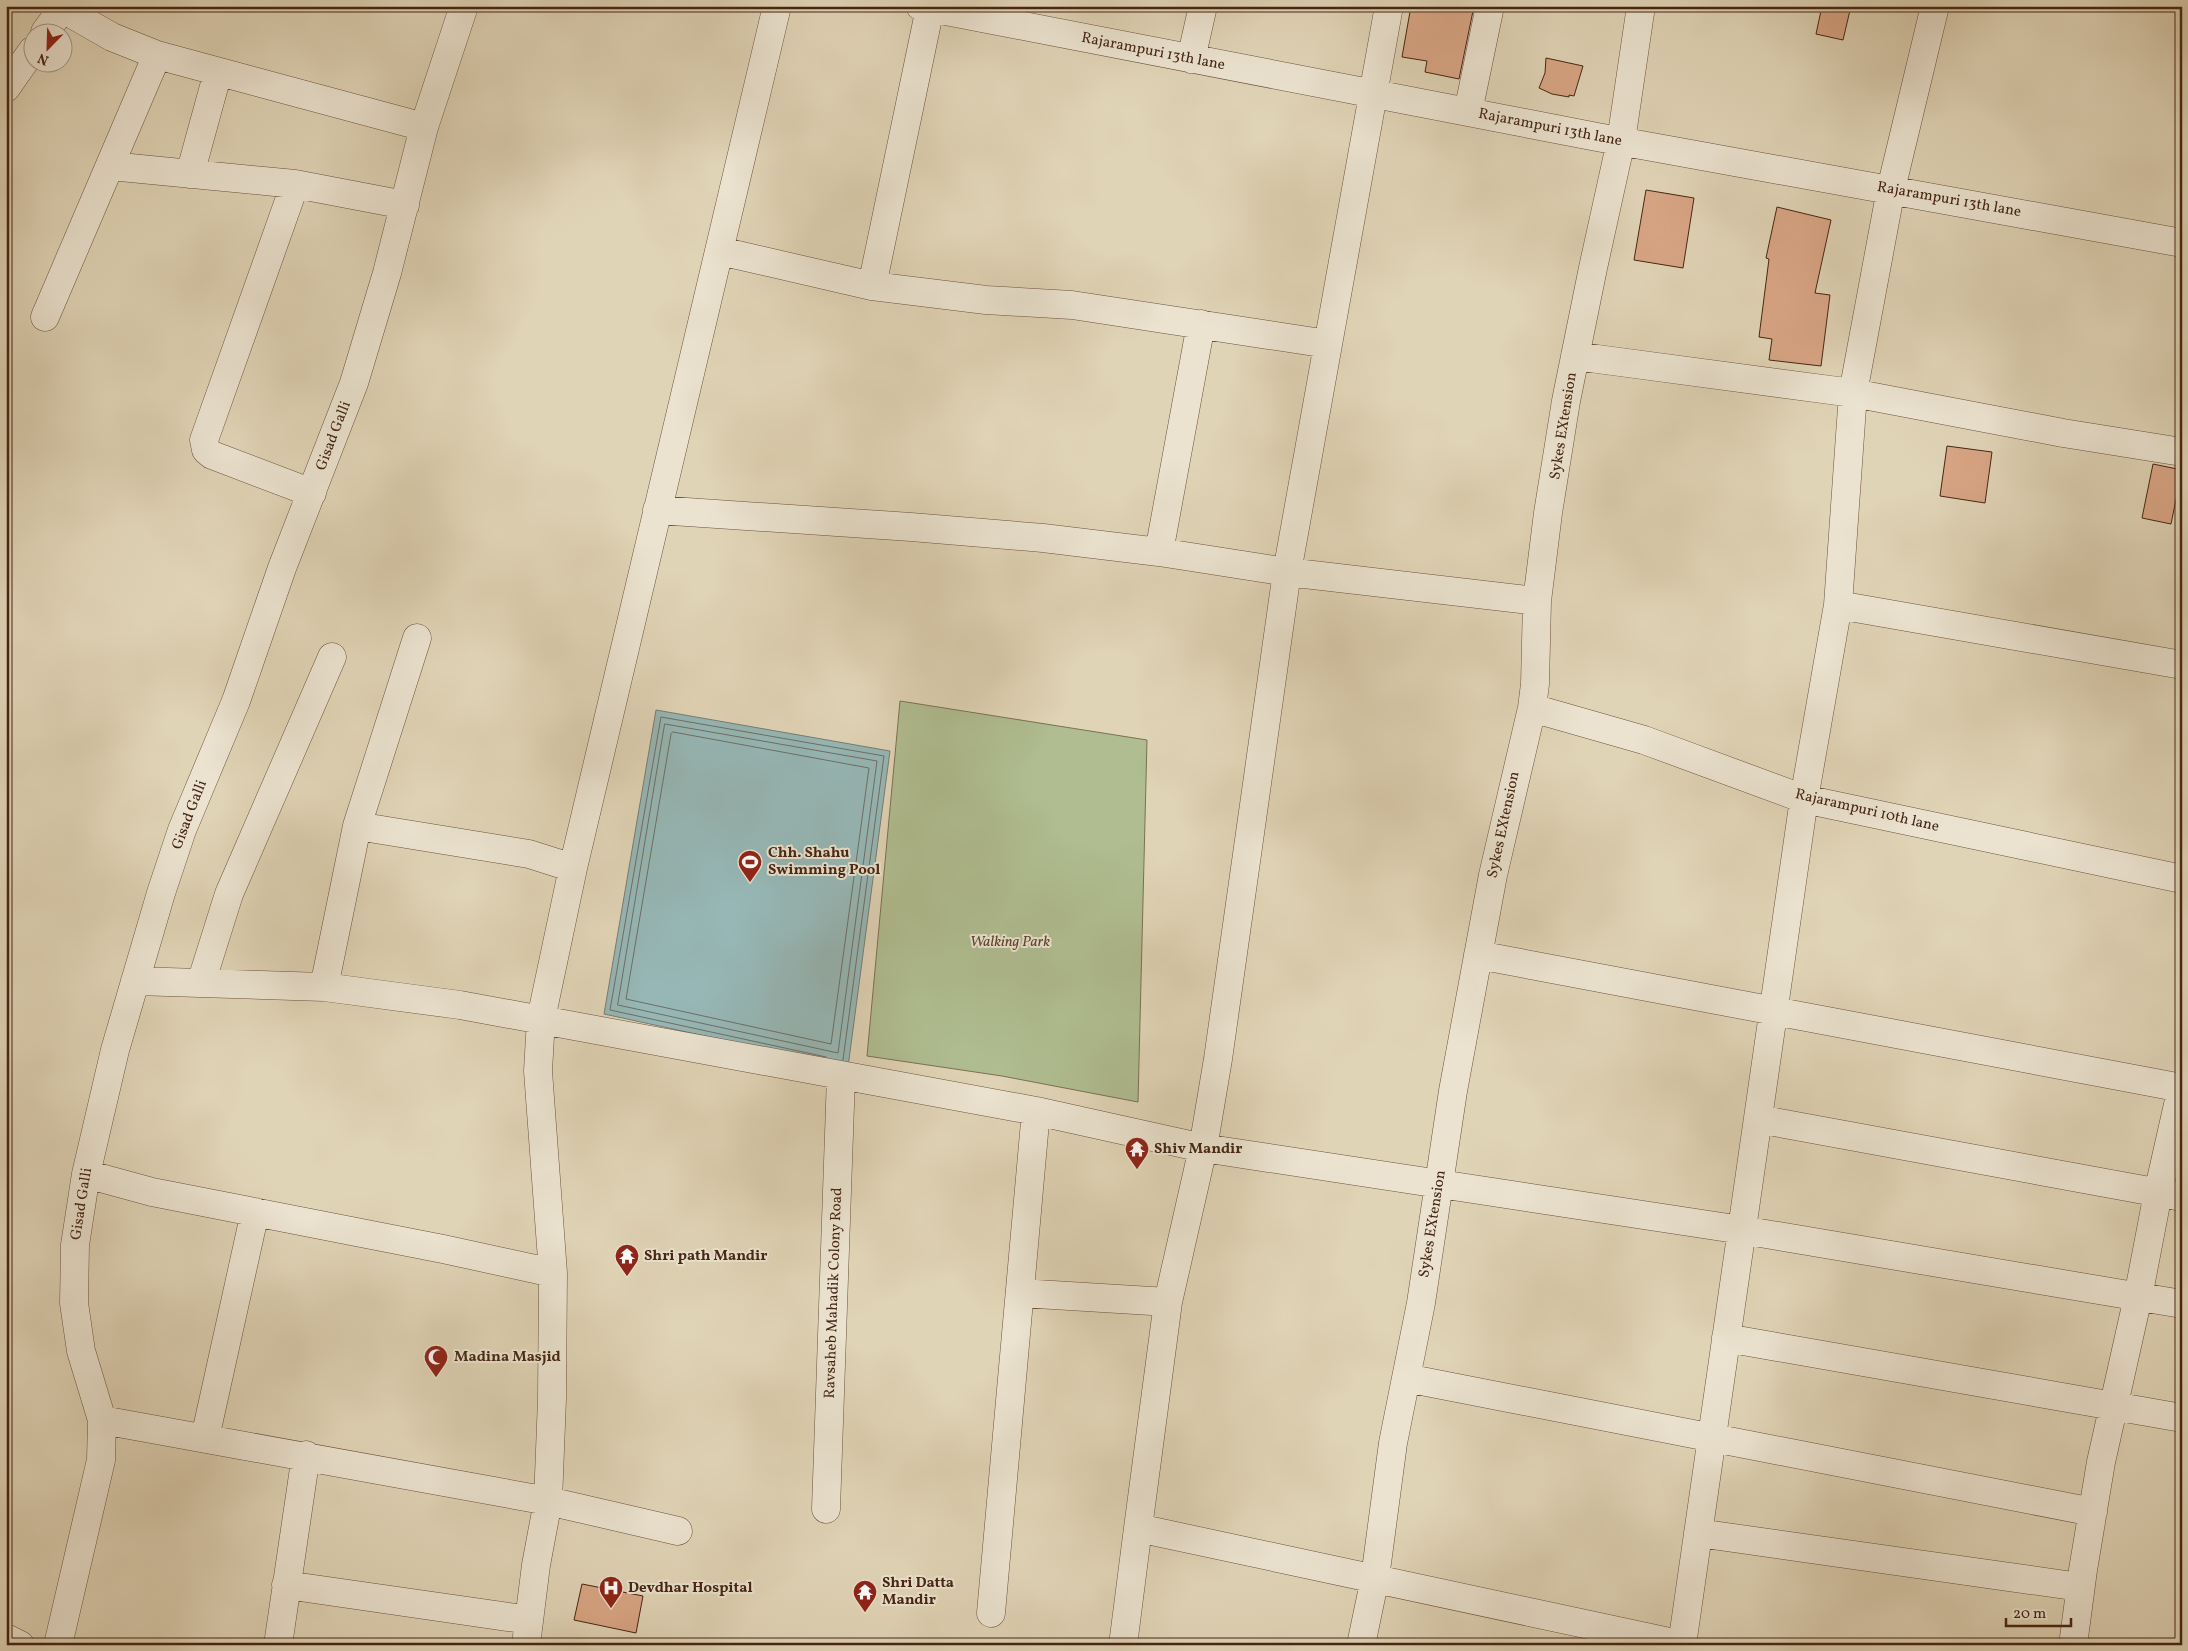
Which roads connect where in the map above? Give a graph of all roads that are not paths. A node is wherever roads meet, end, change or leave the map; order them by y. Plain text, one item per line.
1 (464, 6) edge
2 (777, 6) edge
3 (1203, 6) edge
4 (1389, 6) edge
5 (1490, 6) edge
6 (1641, 6) edge
7 (1935, 6) edge
8 (925, 7) edge
9 (60, 8) edge
10 (1018, 16) edge
11 (51, 22) edge
12 (157, 56) junction
13 (1191, 59) junction
14 (22, 65) edge
15 (218, 72) junction
16 (6, 88) edge
17 (1373, 94) junction
18 (1468, 112) junction
19 (424, 127) junction
20 (1622, 142) junction
21 (110, 166) junction
22 (190, 174) junction
23 (295, 184) junction
24 (1891, 189) junction
25 (404, 204) junction
26 (2182, 243) edge
27 (720, 251) junction
28 (872, 286) junction
29 (45, 317) dead end
30 (1201, 324) junction
31 (1328, 344) junction
32 (1575, 356) junction
33 (1853, 393) junction
34 (2182, 452) edge
35 (312, 493) junction
36 (657, 510) junction
37 (1159, 552) junction
38 (1286, 572) junction
39 (1537, 601) junction
40 (1838, 605) junction
41 (417, 638) dead end
42 (332, 656) dead end
43 (2182, 665) edge
44 (1532, 708) junction
45 (1804, 799) junction
46 (357, 826) junction
47 (573, 868) junction
48 (2182, 879) edge
49 (1478, 955) junction
50 (134, 981) junction
51 (201, 982) junction
52 (324, 987) junction
53 (1773, 1012) junction
54 (541, 1019) junction
55 (841, 1076) junction
56 (2182, 1088) edge
57 (1036, 1111) junction
58 (1758, 1119) junction
59 (1203, 1148) junction
60 (86, 1174) junction
61 (1440, 1184) junction
62 (2170, 1195) edge
63 (255, 1212) junction
64 (1742, 1230) junction
65 (553, 1273) junction
66 (1020, 1293) junction
67 (2138, 1297) junction
68 (1168, 1302) junction
69 (2182, 1304) edge
70 (1726, 1338) junction
71 (1406, 1378) junction
72 (2115, 1406) junction
73 (2182, 1418) edge
74 (102, 1420) junction
75 (205, 1438) junction
76 (1712, 1438) junction
77 (306, 1455) junction
78 (548, 1501) junction
79 (826, 1509) dead end
80 (2093, 1512) junction
81 (1138, 1528) junction
82 (678, 1531) dead end
83 (1698, 1533) junction
84 (1375, 1578) junction
85 (286, 1585) junction
86 (2080, 1587) junction
87 (991, 1613) dead end
88 (528, 1632) edge
89 (6, 1638) edge
90 (20, 1645) edge
91 (58, 1645) edge
92 (278, 1645) edge
93 (1124, 1645) edge
94 (1361, 1645) edge
95 (1682, 1645) edge
96 (2073, 1645) edge

1 - 19 street, Gisad Galli
2 - 27 street
3 - 13 street
4 - 17 street
5 - 18 street
6 - 20 street, Sykes EXtension
7 - 24 street
8 - 10 street, Rajarampuri 13th lane
8 - 28 street
9 - 11 street
9 - 12 street
10 - 13 street, Rajarampuri 13th lane
12 - 15 street
12 - 21 street
13 - 17 street, Rajarampuri 13th lane
14 - 16 street
15 - 19 street
15 - 22 street
17 - 18 street, Rajarampuri 13th lane
17 - 31 street
18 - 20 street, Rajarampuri 13th lane
19 - 25 street, Gisad Galli
20 - 24 street, Rajarampuri 13th lane
20 - 32 street, Sykes EXtension
21 - 22 street
21 - 29 street
22 - 23 street
23 - 25 street
23 - 35 street
24 - 26 street, Rajarampuri 13th lane
24 - 33 street
25 - 35 street, Gisad Galli
27 - 28 street
27 - 36 street
28 - 30 street
30 - 31 street
30 - 37 street
31 - 38 street
32 - 33 street
32 - 39 street, Sykes EXtension
33 - 34 street
33 - 40 street
35 - 50 street, Gisad Galli
36 - 37 street
36 - 47 street
37 - 38 street
38 - 39 street
38 - 59 street
39 - 44 street, Sykes EXtension
40 - 43 street
40 - 45 street
41 - 46 street
42 - 51 street
44 - 45 street, Rajarampuri 10th lane
44 - 49 street, Sykes EXtension
45 - 48 street, Rajarampuri 10th lane
45 - 53 street
46 - 47 street
46 - 52 street
47 - 54 street
49 - 53 street
49 - 61 street, Sykes EXtension
50 - 51 street
50 - 60 street, Gisad Galli
51 - 52 street
52 - 54 street
53 - 56 street
53 - 58 street
54 - 55 street
54 - 65 street
55 - 57 street
55 - 79 street, Ravsaheb Mahadik Colony Road
56 - 62 street
57 - 59 street
57 - 66 street
58 - 62 street
58 - 64 street
59 - 61 street
59 - 68 street
60 - 63 street
60 - 74 street, Gisad Galli
61 - 64 street
61 - 71 street, Sykes EXtension
62 - 67 street
63 - 65 street
63 - 75 street
64 - 67 street
64 - 70 street
65 - 78 street
66 - 68 street
66 - 87 street
67 - 69 street
67 - 72 street
68 - 81 street
70 - 72 street
70 - 76 street
71 - 76 street
71 - 84 street, Sykes EXtension
72 - 73 street
72 - 80 street
74 - 75 street
74 - 91 street, Gisad Galli
75 - 77 street
76 - 80 street
76 - 83 street
77 - 78 street
77 - 85 street
78 - 82 street
78 - 88 street
80 - 86 street
81 - 84 street
81 - 93 street
83 - 86 street
83 - 95 street
84 - 94 street, Sykes EXtension
84 - 95 street
85 - 88 street
85 - 92 street
86 - 96 street
89 - 90 street

